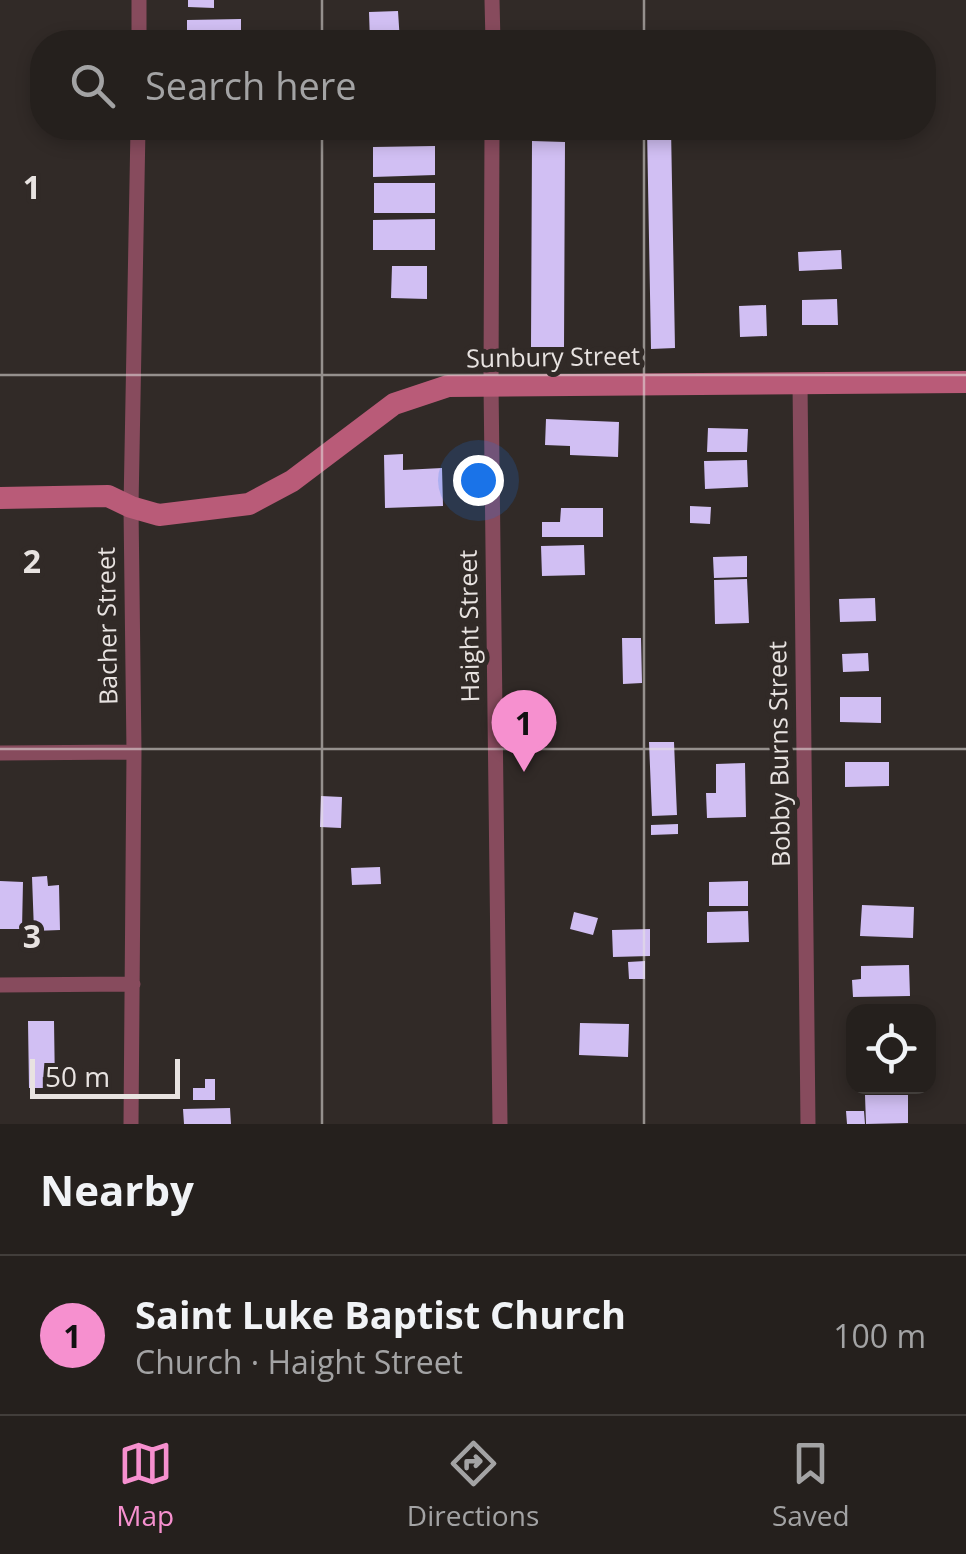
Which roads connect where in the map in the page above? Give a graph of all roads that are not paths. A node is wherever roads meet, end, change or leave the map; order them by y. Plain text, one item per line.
1 (139, 0) edge
2 (492, 0) edge
3 (139, 30) edge
4 (493, 30) edge
5 (138, 140) edge
6 (492, 140) edge
7 (966, 382) edge
8 (800, 383) junction
9 (490, 384) junction
10 (0, 498) edge
11 (130, 508) junction
12 (134, 752) junction
13 (0, 753) edge
14 (133, 984) junction
15 (0, 985) edge
16 (131, 1124) edge
17 (500, 1124) edge
18 (808, 1124) edge

1 - 3 street
2 - 4 street
5 - 11 street, Bacher Street
6 - 9 street, Haight Street
7 - 8 street, Sunbury Street
8 - 9 street, Sunbury Street
8 - 18 street, Bobby Burns Street
9 - 11 street, Sunbury Street
9 - 17 street, Haight Street
10 - 11 street, Sunbury Street
11 - 12 street, Bacher Street
12 - 13 street
12 - 14 street, Bacher Street
14 - 15 street
14 - 16 street, Bacher Street

